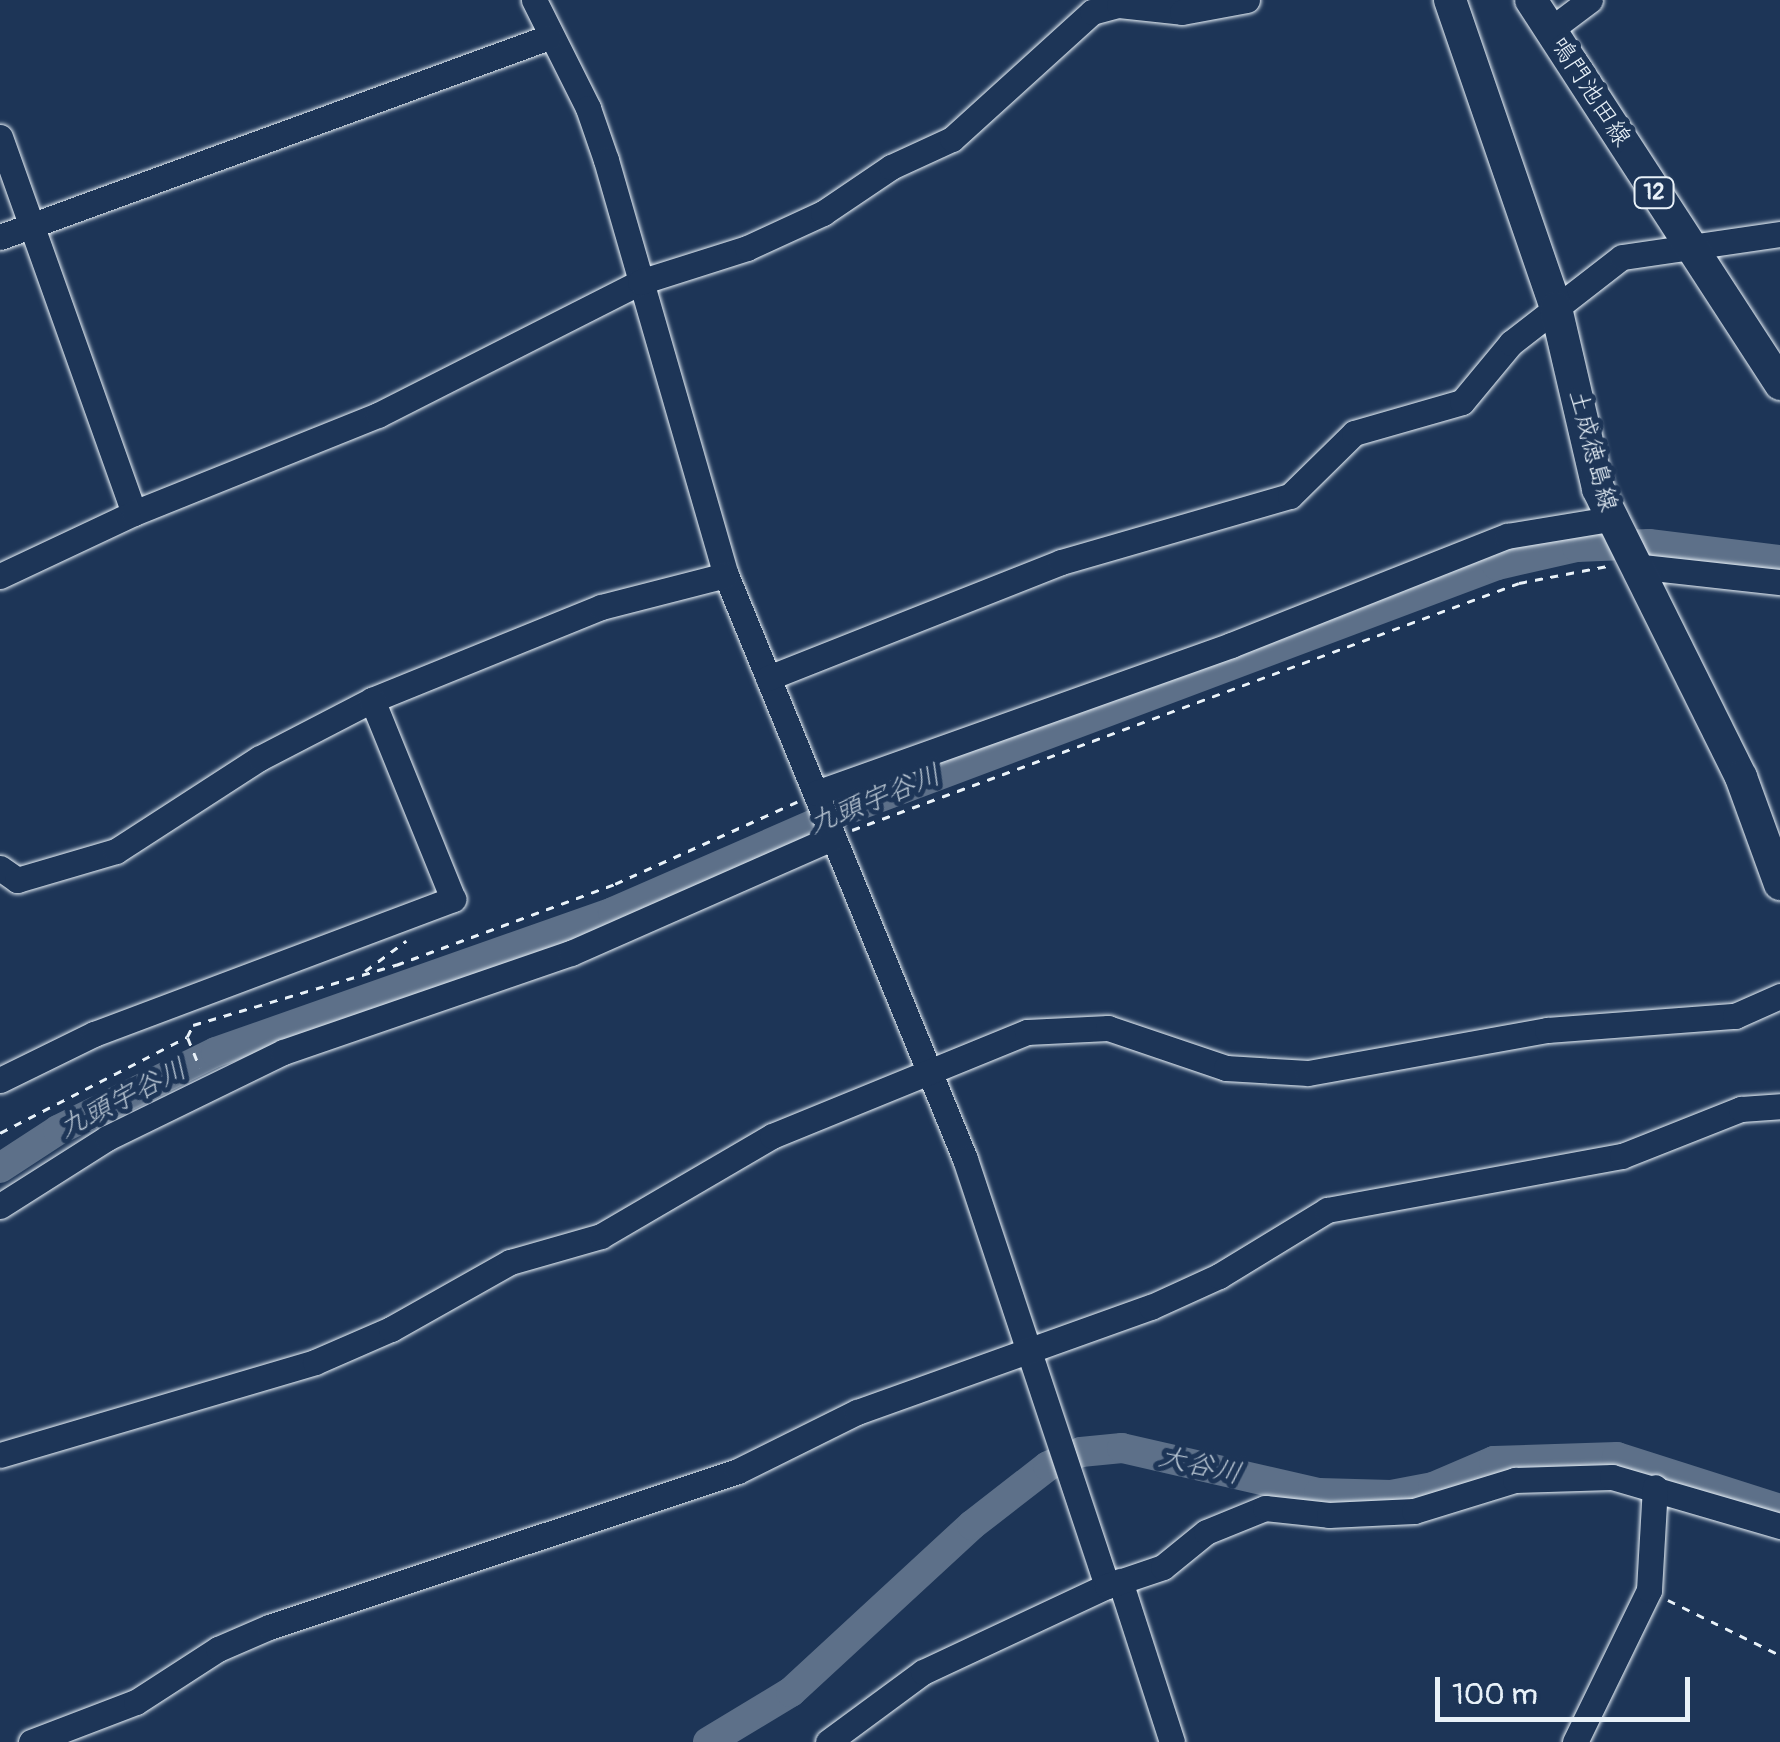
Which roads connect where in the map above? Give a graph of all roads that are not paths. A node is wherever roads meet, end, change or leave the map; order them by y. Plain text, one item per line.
1 (534, 0) edge
2 (1247, 0) edge
3 (1450, 0) edge
4 (1531, 0) edge
5 (1590, 0) edge
6 (1550, 30) junction
7 (549, 37) junction
8 (0, 137) edge
9 (30, 224) junction
10 (1780, 234) edge
11 (0, 237) edge
12 (1688, 244) junction
13 (640, 282) junction
14 (1556, 308) junction
15 (1780, 384) edge
16 (134, 513) junction
17 (1623, 544) junction
18 (726, 575) junction
19 (0, 576) edge
20 (1780, 582) edge
21 (768, 678) junction
22 (372, 700) junction
23 (817, 796) junction
24 (831, 836) junction
25 (0, 868) edge
26 (1780, 884) edge
27 (1780, 996) edge
28 (928, 1072) junction
29 (0, 1080) edge
30 (1780, 1106) edge
31 (0, 1206) edge
32 (1027, 1347) junction
33 (0, 1455) edge
34 (1655, 1487) junction
35 (1780, 1526) edge
36 (1114, 1584) junction
37 (30, 1742) edge
38 (828, 1742) edge
39 (1172, 1742) edge
40 (1575, 1742) edge

1 - 7 street
2 - 13 street
3 - 14 main road, 土成徳島線
4 - 6 main road, 鳴門池田線 / 12
5 - 6 street
6 - 12 main road, 鳴門池田線 / 12
7 - 9 street
7 - 13 street
8 - 9 street
9 - 11 street
9 - 16 street
10 - 12 street
12 - 14 street
12 - 15 main road, 鳴門池田線 / 12
13 - 16 street
13 - 18 street
14 - 17 main road, 土成徳島線
14 - 21 street
16 - 19 street
17 - 20 street
17 - 23 street
17 - 26 main road, 土成徳島線
18 - 21 street
18 - 22 street
21 - 23 street
22 - 25 street
22 - 29 street
23 - 24 street
24 - 28 street
24 - 31 street
27 - 28 street
28 - 32 street
28 - 33 street
30 - 32 street
32 - 36 street
32 - 37 street
34 - 35 street
34 - 36 street
34 - 40 street
36 - 38 street
36 - 39 street

